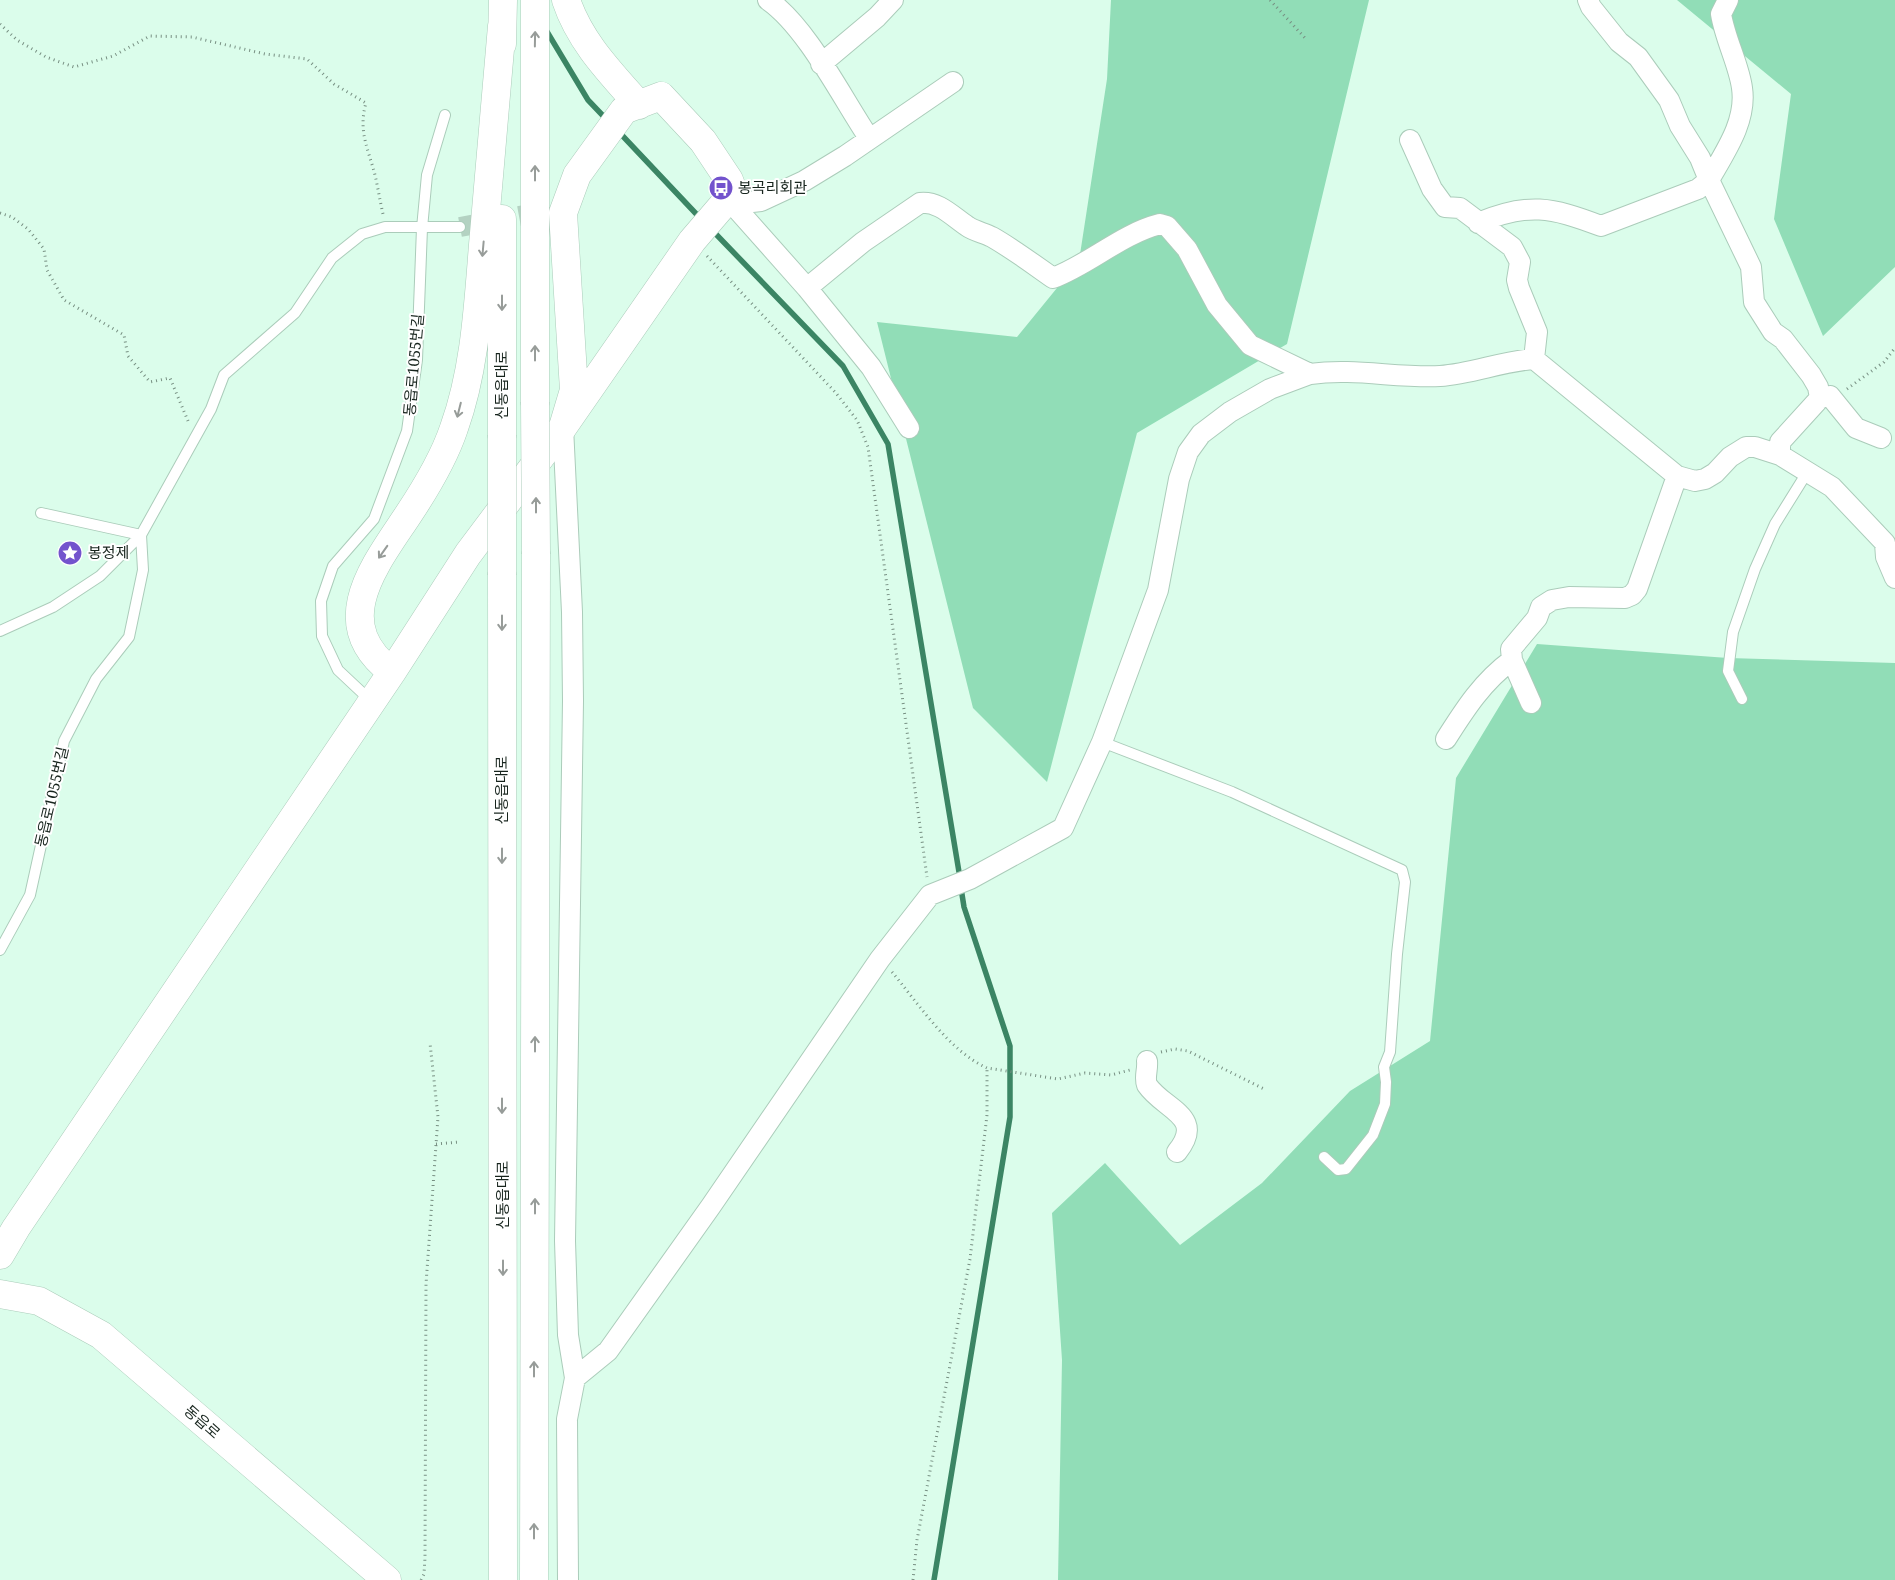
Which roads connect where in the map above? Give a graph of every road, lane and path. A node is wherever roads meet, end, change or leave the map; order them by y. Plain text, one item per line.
1 (535, 0) edge
2 (566, 0) edge
3 (768, 0) edge
4 (893, 0) edge
5 (1270, 0) edge
6 (1588, 0) edge
7 (1728, 0) edge
8 (503, 13) edge
9 (0, 24) edge
10 (1305, 38) dead end
11 (821, 64) junction
12 (953, 82) dead end
13 (632, 108) junction
14 (445, 115) dead end
15 (869, 138) junction
16 (1410, 140) dead end
17 (1709, 180) junction
18 (724, 203) junction
19 (0, 213) edge
20 (1478, 223) junction
21 (386, 227) junction
22 (460, 227) tunnel mouth
23 (422, 228) junction
24 (695, 237) junction
25 (807, 288) junction
26 (1895, 348) edge
27 (1534, 359) junction
28 (1310, 374) junction
29 (1825, 397) junction
30 (563, 426) junction
31 (909, 428) dead end
32 (195, 437) junction
33 (1881, 438) dead end
34 (1780, 455) junction
35 (1808, 471) junction
36 (1677, 476) junction
37 (41, 513) dead end
38 (141, 535) junction
39 (1895, 578) edge
40 (0, 631) edge
41 (1512, 660) junction
42 (392, 672) junction
43 (1742, 698) dead end
44 (371, 701) junction
45 (1531, 703) dead end
46 (1446, 739) dead end
47 (1102, 742) junction
48 (935, 893) junction
49 (0, 950) edge
50 (880, 959) junction
51 (430, 1043) dead end
52 (1147, 1061) dead end
53 (987, 1068) junction
54 (1022, 1072) dead end
55 (460, 1142) dead end
56 (436, 1144) junction
57 (1177, 1152) dead end
58 (1324, 1157) dead end
59 (0, 1255) edge
60 (0, 1294) edge
61 (575, 1378) junction
62 (387, 1580) edge
63 (420, 1580) edge
64 (503, 1580) edge
65 (534, 1580) edge
66 (568, 1580) edge
67 (913, 1580) edge

65 -> 1 main road, bridge
2 - 13 main road
3 - 11 street
4 - 11 street
5 - 10 path
6 - 17 street
7 - 17 street
8 -> 42 main road
8 -> 64 main road, 신동읍대로, bridge
9 - 21 path
11 - 15 street
12 - 15 street
13 - 18 main road
13 - 30 main road
14 - 23 lane, 동읍로1055번길
15 - 18 street
16 - 20 street
17 - 20 street
17 - 29 street
18 - 24 main road
18 - 25 street
19 - 32 path
20 - 27 street
21 - 23 lane
21 - 32 lane
22 - 23 lane
23 - 44 lane, 동읍로1055번길
24 - 30 main road
24 - 48 path
25 - 28 street
25 - 31 street
26 - 29 path
27 - 28 street
27 - 36 street
28 - 47 street
29 - 33 street
29 - 34 street
30 - 42 main road
30 - 61 street
32 - 38 lane
34 - 35 street
34 - 36 street
35 - 39 street
35 - 43 lane
36 - 41 street
37 - 38 lane
38 - 40 lane
38 - 49 lane, 동읍로1055번길
41 - 45 street
41 - 46 street
42 - 44 main road
44 - 59 main road
47 - 48 street
47 - 58 lane
48 - 50 street
50 - 53 path
50 - 61 street
51 - 56 path
52 - 57 street
53 - 54 path
53 - 67 path
55 - 56 path
56 - 63 path
60 - 62 main road, 동읍로
61 - 66 street

